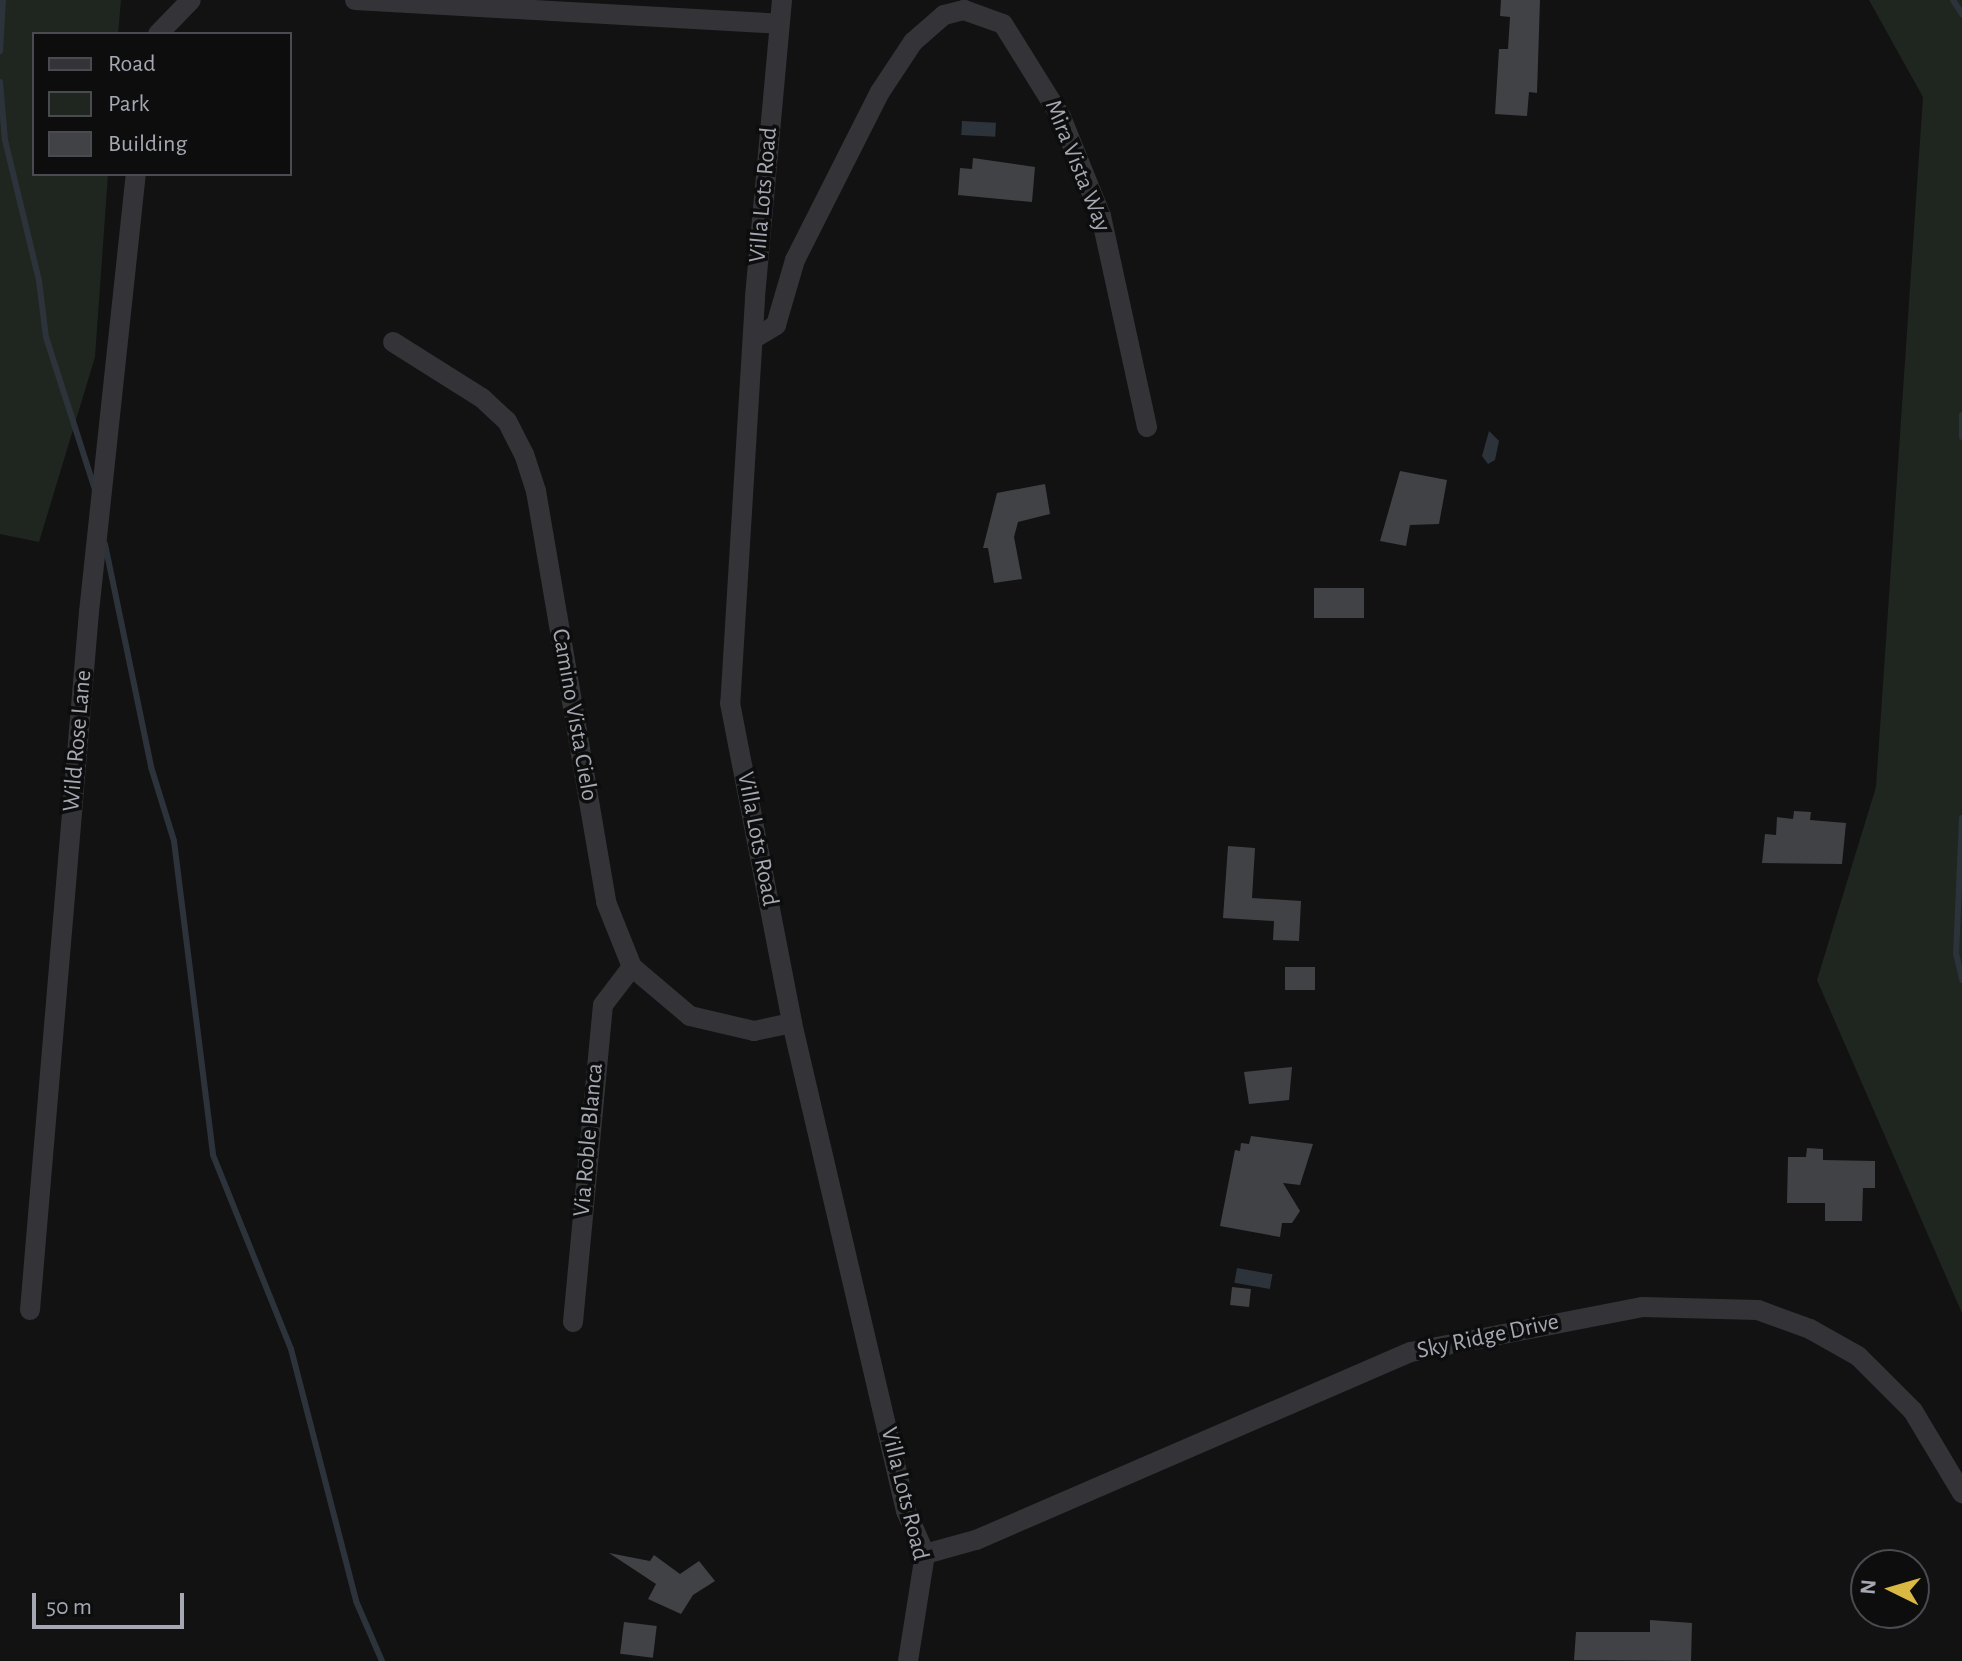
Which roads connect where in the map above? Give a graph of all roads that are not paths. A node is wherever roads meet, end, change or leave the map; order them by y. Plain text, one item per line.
1 (191, 0) edge
2 (355, 0) edge
3 (782, 0) edge
4 (779, 24) junction
5 (160, 32) edge
6 (136, 176) edge
7 (753, 339) junction
8 (393, 342) dead end
9 (1147, 427) dead end
10 (632, 967) junction
11 (792, 1023) junction
12 (30, 1310) dead end
13 (573, 1322) dead end
14 (1962, 1493) edge
15 (925, 1554) junction
16 (908, 1661) edge

1 - 5 street
2 - 4 street
3 - 4 street, Villa Lots Road
4 - 7 street, Villa Lots Road
6 - 12 street, Wild Rose Lane
7 - 9 street, Mira Vista Way
7 - 11 street, Villa Lots Road
8 - 10 street, Camino Vista Cielo
10 - 11 street, Camino Vista Cielo
10 - 13 street, Via Roble Blanca
11 - 15 street, Villa Lots Road
14 - 15 street, Sky Ridge Drive
15 - 16 street, Villa Lots Road

